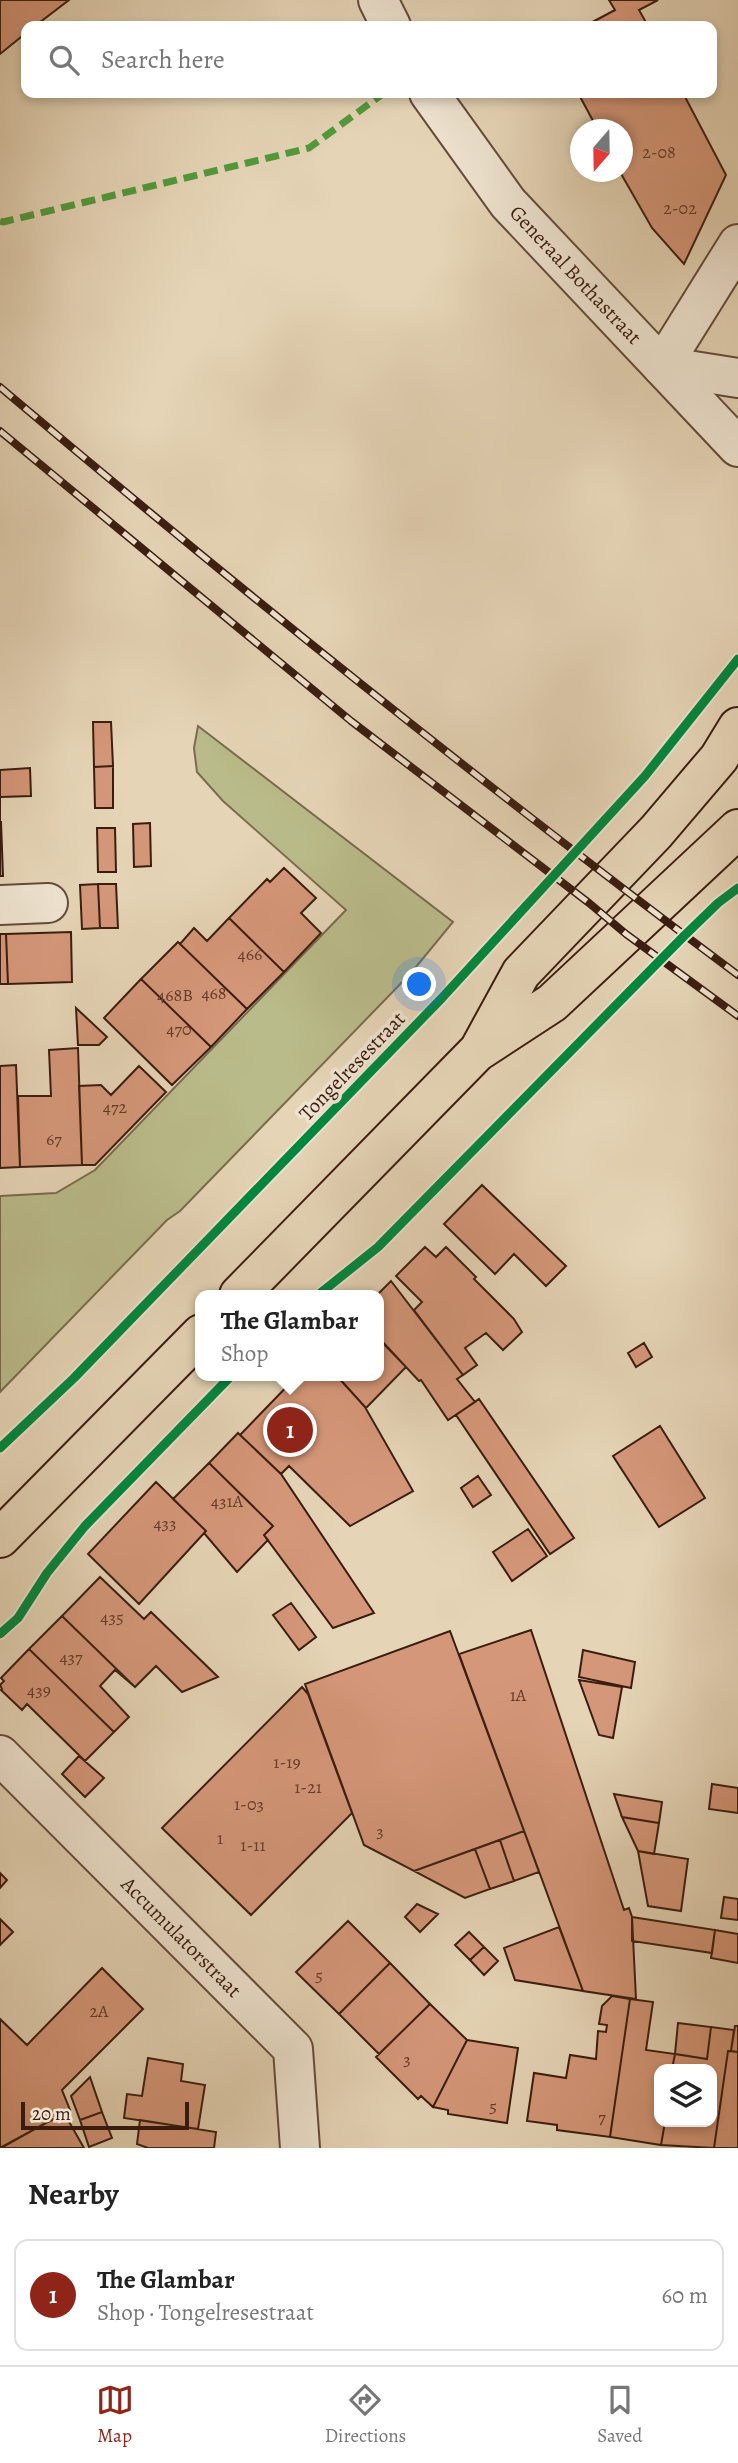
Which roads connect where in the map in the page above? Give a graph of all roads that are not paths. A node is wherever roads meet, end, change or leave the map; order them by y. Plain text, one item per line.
1 (378, 0) edge
2 (388, 21) edge
3 (433, 98) edge
4 (738, 244) edge
5 (662, 366) junction
6 (738, 378) edge
7 (738, 447) edge
8 (738, 727) edge
9 (738, 829) edge
10 (48, 903) dead end
11 (0, 905) edge
12 (477, 1052) junction
13 (244, 1290) edge
14 (195, 1340) edge
15 (0, 1538) edge
16 (0, 1755) edge
17 (300, 2148) edge

1 - 2 street
3 - 5 street, Generaal Bothastraat
4 - 5 street
5 - 6 street
5 - 7 street, Generaal Bothastraat
8 - 12 main road
9 - 12 main road
10 - 11 street
12 - 13 main road
14 - 15 main road
16 - 17 street, Accumulatorstraat

